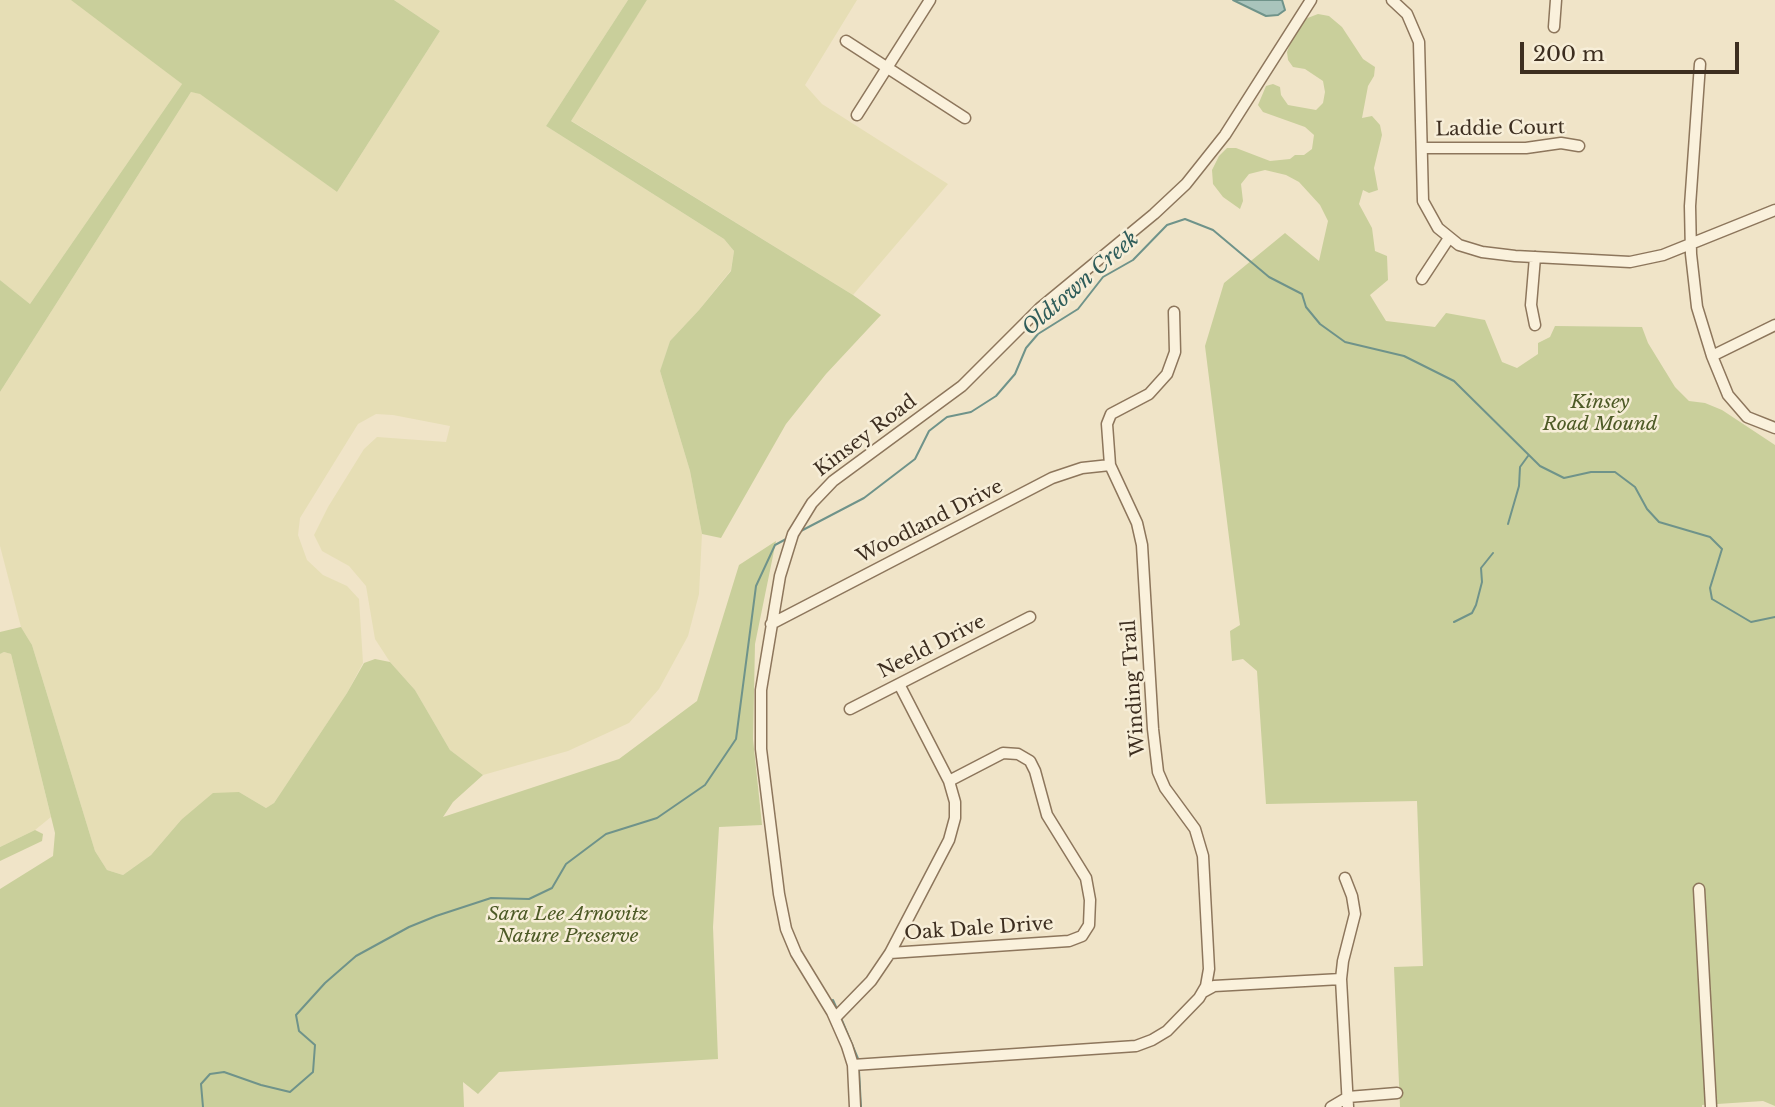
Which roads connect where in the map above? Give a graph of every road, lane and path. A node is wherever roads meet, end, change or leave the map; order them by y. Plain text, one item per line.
1 (930, 0) edge
2 (1311, 0) edge
3 (1392, 0) edge
4 (1556, 0) edge
5 (1554, 27) dead end
6 (846, 41) dead end
7 (1700, 64) dead end
8 (886, 68) junction
9 (857, 115) dead end
10 (965, 118) dead end
11 (1579, 146) dead end
12 (1423, 148) junction
13 (1775, 210) edge
14 (1449, 238) junction
15 (1690, 244) junction
16 (1535, 257) junction
17 (1422, 279) dead end
18 (1174, 312) dead end
19 (1535, 325) dead end
20 (1775, 326) edge
21 (1712, 356) junction
22 (1775, 428) edge
23 (1110, 465) junction
24 (1030, 617) dead end
25 (771, 624) junction
26 (899, 684) junction
27 (850, 709) dead end
28 (949, 781) junction
29 (1345, 878) dead end
30 (1699, 889) dead end
31 (890, 953) junction
32 (1341, 979) junction
33 (1203, 992) junction
34 (835, 1018) junction
35 (853, 1065) junction
36 (1397, 1093) dead end
37 (1348, 1102) edge
38 (855, 1107) edge
39 (1331, 1107) edge
40 (1711, 1107) edge

1 - 8 street
2 - 25 street, Kinsey Road
3 - 12 street
4 - 5 street
6 - 8 street
7 - 15 street
8 - 9 street
8 - 10 street
11 - 12 street, Laddie Court
12 - 14 street
13 - 15 street
14 - 16 street
14 - 17 street
15 - 16 street
15 - 21 street
16 - 19 street
18 - 23 street
20 - 21 street
21 - 22 street
23 - 25 street, Woodland Drive
23 - 33 street, Winding Trail
24 - 26 street, Neeld Drive
25 - 34 street, Kinsey Road
26 - 27 street, Neeld Drive
26 - 28 street
28 - 31 street
28 - 31 street, Oak Dale Drive
29 - 32 street
30 - 40 street
31 - 34 street
32 - 33 street
32 - 37 street
33 - 35 street
34 - 35 street, Kinsey Road
35 - 38 street, Kinsey Road
36 - 37 street
37 - 39 street

